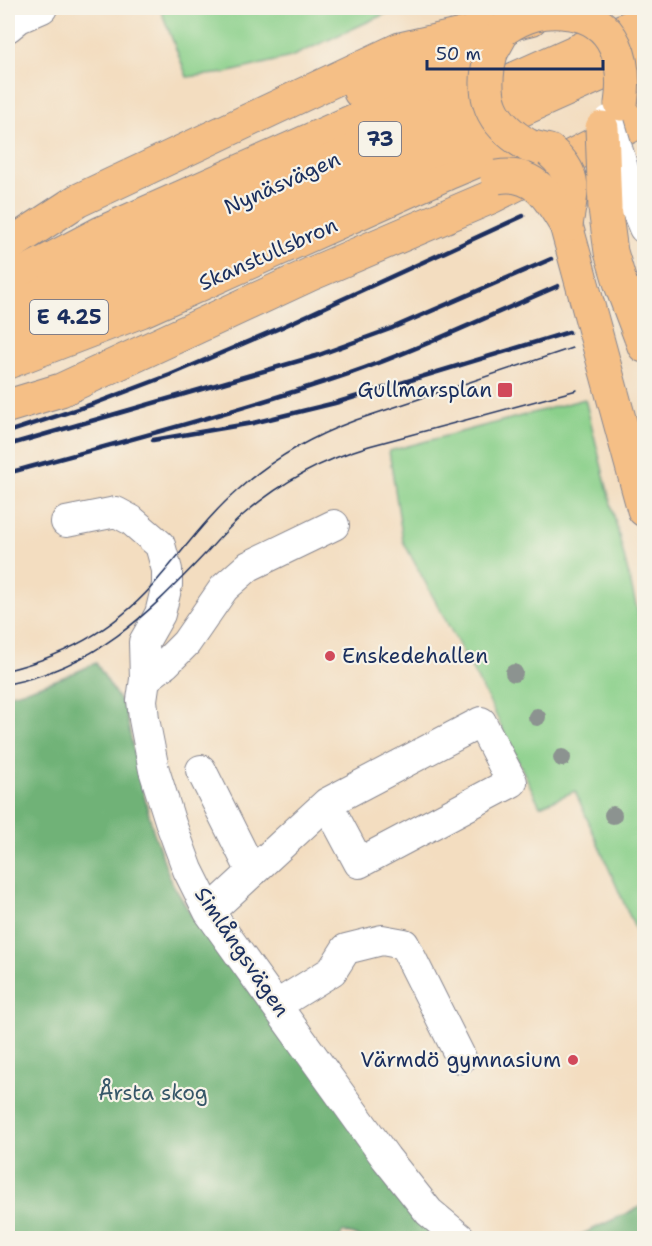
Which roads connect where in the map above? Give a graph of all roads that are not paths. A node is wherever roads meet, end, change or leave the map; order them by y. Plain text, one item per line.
1 (42, 8) edge
2 (535, 11) edge
3 (596, 14) edge
4 (645, 21) edge
5 (8, 27) edge
6 (497, 41) junction
7 (645, 55) edge
8 (624, 112) edge
9 (540, 149) junction
10 (619, 203) junction
11 (567, 225) junction
12 (645, 228) edge
13 (8, 246) edge
14 (8, 267) edge
15 (124, 270) junction
16 (8, 282) edge
17 (8, 314) edge
18 (645, 346) edge
19 (8, 352) edge
20 (8, 363) edge
21 (8, 394) edge
22 (8, 406) edge
23 (645, 510) edge
24 (66, 522) dead end
25 (334, 525) dead end
26 (145, 679) junction
27 (201, 770) dead end
28 (327, 803) junction
29 (252, 872) junction
30 (209, 912) junction
31 (277, 1005) junction
32 (461, 1058) dead end
33 (460, 1239) edge

1 - 5 street
2 - 3 main road, bridge
2 - 6 main road, bridge
3 - 8 main road, bridge
3 - 13 main road
4 - 15 main road, Nynäsvägen / 73
6 - 9 main road, bridge
6 - 14 main road
6 - 16 main road
7 - 15 main road, Nynäsvägen / 73
8 - 9 main road
8 - 10 main road, bridge
8 - 22 main road
9 - 11 main road, bridge
9 - 20 main road, Skanstullsbron
10 - 12 street
10 - 18 main road
11 - 21 main road, bridge
11 - 23 main road
15 - 17 main road, E 4.25
15 - 19 main road, E 4.25
24 - 26 street, Simlångsvägen
25 - 26 street
26 - 30 street, Simlångsvägen
27 - 29 street
28 - 28 street
28 - 29 street
29 - 30 street
30 - 31 street, Simlångsvägen
31 - 32 street
31 - 33 street, Simlångsvägen

